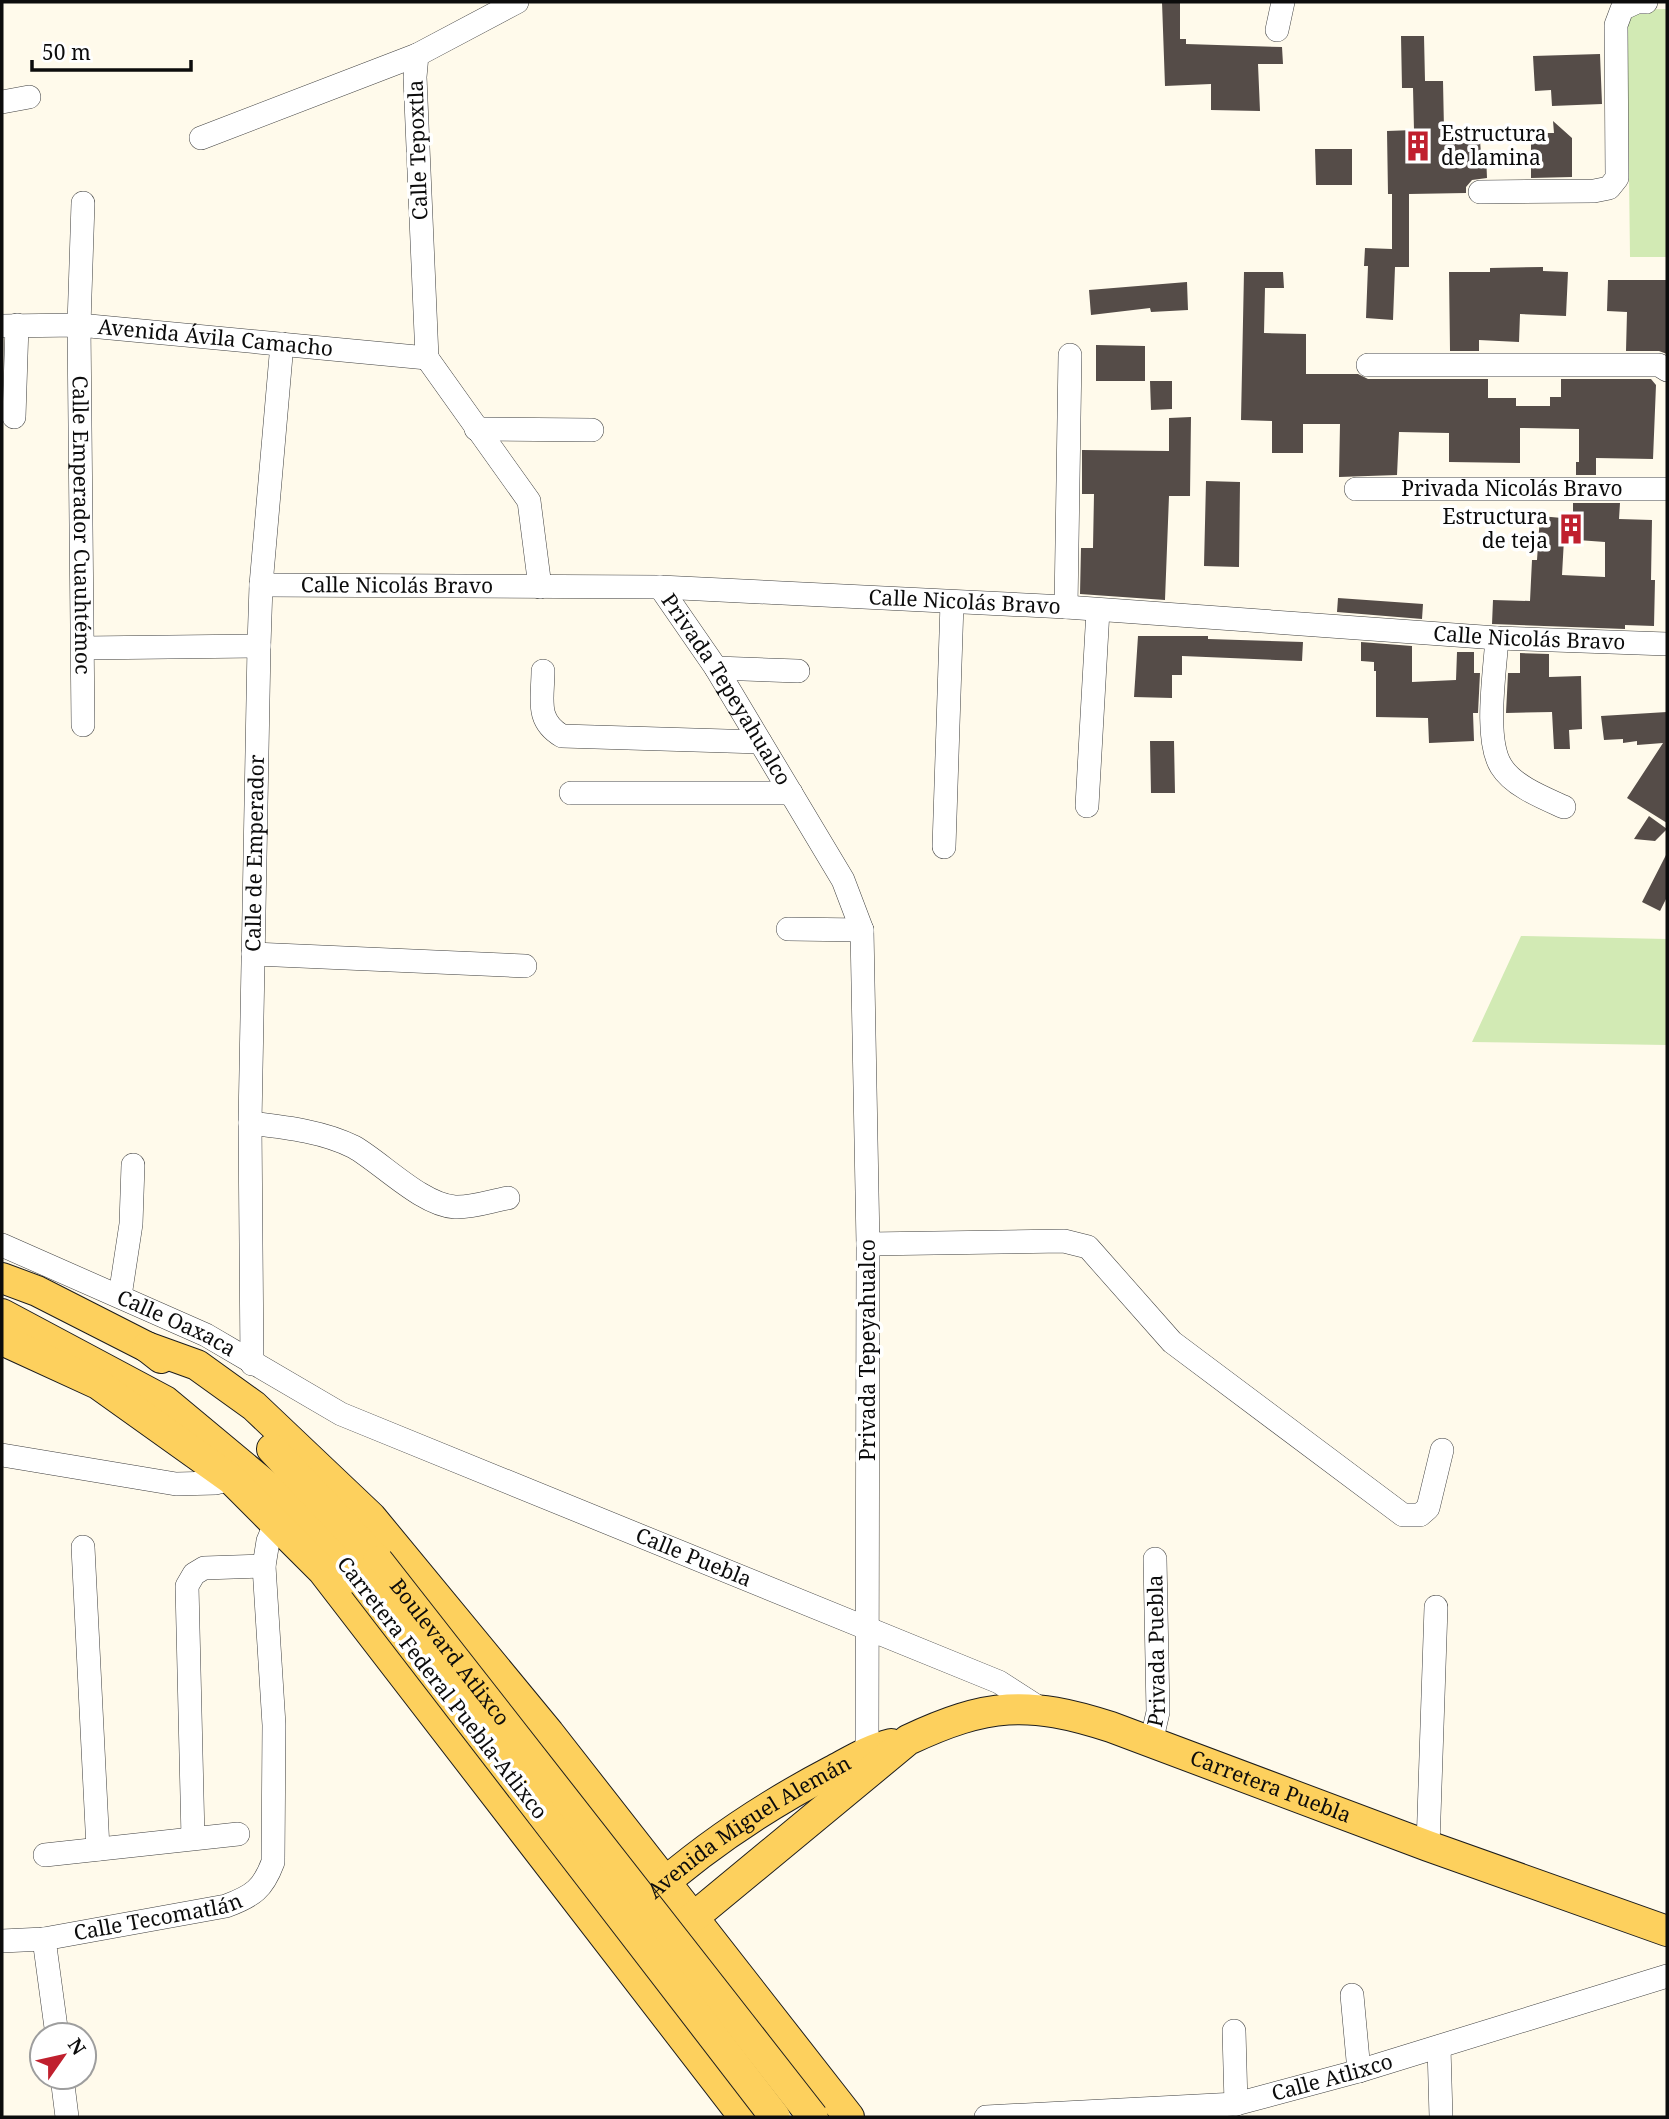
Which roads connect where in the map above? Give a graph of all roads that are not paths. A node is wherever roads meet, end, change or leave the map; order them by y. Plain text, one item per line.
1 (517, 2) edge
2 (1283, 2) edge
3 (1646, 2) edge
4 (1277, 30) dead end
5 (417, 55) junction
6 (29, 97) dead end
7 (2, 102) edge
8 (201, 138) dead end
9 (1480, 192) dead end
10 (83, 203) dead end
11 (9, 325) edge
12 (79, 326) junction
13 (282, 344) junction
14 (1070, 355) dead end
15 (427, 358) junction
16 (1368, 365) dead end
17 (1667, 370) edge
18 (14, 417) dead end
19 (476, 429) junction
20 (592, 430) dead end
21 (1356, 489) dead end
22 (1667, 489) edge
23 (261, 585) junction
24 (540, 587) junction
25 (660, 587) junction
26 (952, 603) junction
27 (1066, 607) junction
28 (1098, 610) junction
29 (1497, 638) junction
30 (1667, 643) edge
31 (258, 646) junction
32 (83, 648) junction
33 (716, 668) junction
34 (543, 671) dead end
35 (798, 671) dead end
36 (83, 725) dead end
37 (760, 742) junction
38 (571, 793) dead end
39 (791, 793) junction
40 (1087, 806) dead end
41 (1564, 807) dead end
42 (944, 847) dead end
43 (788, 929) dead end
44 (862, 930) junction
45 (253, 954) junction
46 (525, 966) dead end
47 (250, 1123) junction
48 (133, 1165) dead end
49 (508, 1198) dead end
50 (868, 1244) junction
51 (2, 1245) edge
52 (2, 1278) edge
53 (120, 1296) junction
54 (2, 1314) edge
55 (2, 1340) edge
56 (147, 1347) junction
57 (252, 1364) junction
58 (341, 1414) joint
59 (1442, 1450) dead end
60 (2, 1455) edge
61 (231, 1479) junction
62 (276, 1522) junction
63 (83, 1547) dead end
64 (1155, 1559) dead end
65 (264, 1566) junction
66 (371, 1572) junction
67 (1436, 1606) dead end
68 (867, 1627) junction
69 (1041, 1709) junction
70 (908, 1740) joint
71 (1151, 1743) junction
72 (872, 1760) junction
73 (600, 1798) junction
74 (526, 1831) junction
75 (238, 1834) dead end
76 (192, 1838) junction
77 (631, 1838) junction
78 (1428, 1846) junction
79 (98, 1849) junction
80 (700, 1854) junction
81 (45, 1855) dead end
82 (664, 1882) junction
83 (691, 1917) junction
84 (1667, 1931) edge
85 (607, 1938) junction
86 (44, 1939) junction
87 (2, 1941) edge
88 (631, 1969) junction
89 (1667, 1976) edge
90 (1352, 1994) dead end
91 (55, 2021) edge
92 (1234, 2031) dead end
93 (1439, 2047) junction
94 (1359, 2071) junction
95 (64, 2091) edge
96 (1236, 2105) junction
97 (1041, 2115) edge
98 (67, 2117) edge
99 (744, 2117) edge
100 (775, 2117) edge
101 (813, 2117) edge
102 (849, 2117) edge
103 (986, 2117) edge
104 (1441, 2117) edge

1 - 5 street, Calle Tepoxtla
2 - 4 street
3 - 9 street
5 - 8 street
5 - 15 street, Calle Tepoxtla
6 - 7 street
10 - 12 street, Calle Emperador Cuauhtémoc
11 - 12 street, Avenida Ávila Camacho
11 - 18 street
12 - 13 street, Avenida Ávila Camacho
12 - 32 street, Calle Emperador Cuauhtémoc
13 - 15 street, Avenida Ávila Camacho
13 - 23 street, Calle de Emperador
14 - 27 street
15 - 19 street
16 - 17 street
19 - 20 street
19 - 24 street
21 - 22 street, Privada Nicolás Bravo
23 - 24 street, Calle Nicolás Bravo
23 - 31 street, Calle de Emperador
24 - 25 street, Calle Nicolás Bravo
25 - 26 street, Calle Nicolás Bravo
25 - 33 street, Privada Tepeyahualco
26 - 27 street, Calle Nicolás Bravo
26 - 42 street
27 - 28 street, Calle Nicolás Bravo
28 - 29 street, Calle Nicolás Bravo
28 - 40 street
29 - 30 street, Calle Nicolás Bravo
29 - 41 street
31 - 32 street
31 - 45 street, Calle de Emperador
32 - 36 street, Calle Emperador Cuauhtémoc
33 - 35 street
33 - 37 street, Privada Tepeyahualco
34 - 37 street
37 - 39 street, Privada Tepeyahualco
38 - 39 street, Privada Tepeyahualco
39 - 44 street, Privada Tepeyahualco
43 - 44 street
44 - 50 street, Privada Tepeyahualco
45 - 46 street
45 - 47 street, Calle de Emperador
47 - 49 street
47 - 57 street, Calle de Emperador
48 - 53 street
50 - 59 street
50 - 68 street, Privada Tepeyahualco
51 - 53 street, Calle Oaxaca
52 - 56 main road, Boulevard Atlixco
53 - 57 street, Calle Oaxaca
54 - 66 main road, Carretera Federal Puebla-Atlixco
55 - 61 main road
56 - 66 main road, Boulevard Atlixco
56 - 73 main road
57 - 58 street, Calle Oaxaca
58 - 68 street, Calle Puebla
60 - 61 street
61 - 62 main road
62 - 65 street
62 - 74 main road
63 - 79 street
64 - 71 street, Privada Puebla
65 - 76 street
65 - 86 street, Calle Tecomatlán
66 - 100 main road, Carretera Federal Puebla-Atlixco, bridge
66 - 101 main road, Boulevard Atlixco, bridge
67 - 78 street
68 - 69 street, Calle Puebla
68 - 72 street, Privada Tepeyahualco
69 - 70 main road, Carretera Puebla
69 - 71 main road, Carretera Puebla
70 - 72 main road, Avenida Miguel Alemán
71 - 78 main road, Carretera Puebla
72 - 80 main road, Avenida Miguel Alemán
72 - 83 main road, Avenida Miguel Alemán
73 - 74 main road
73 - 77 main road
74 - 85 main road
75 - 76 street
76 - 79 street
77 - 80 main road
77 - 82 main road
78 - 84 main road, Carretera Puebla
79 - 81 street
80 - 82 main road, Avenida Miguel Alemán
82 - 83 main road
82 - 85 main road, Avenida Miguel Alemán
83 - 88 main road, Avenida Miguel Alemán
83 - 102 main road
85 - 88 main road
86 - 87 street, Calle Tecomatlán
86 - 91 street
88 - 99 main road
89 - 93 street, Calle Atlixco
90 - 94 street
92 - 96 street
93 - 94 street, Calle Atlixco
93 - 104 street
94 - 96 street, Calle Atlixco
95 - 98 street
96 - 97 street, Calle Atlixco
97 - 103 street, Calle Atlixco

